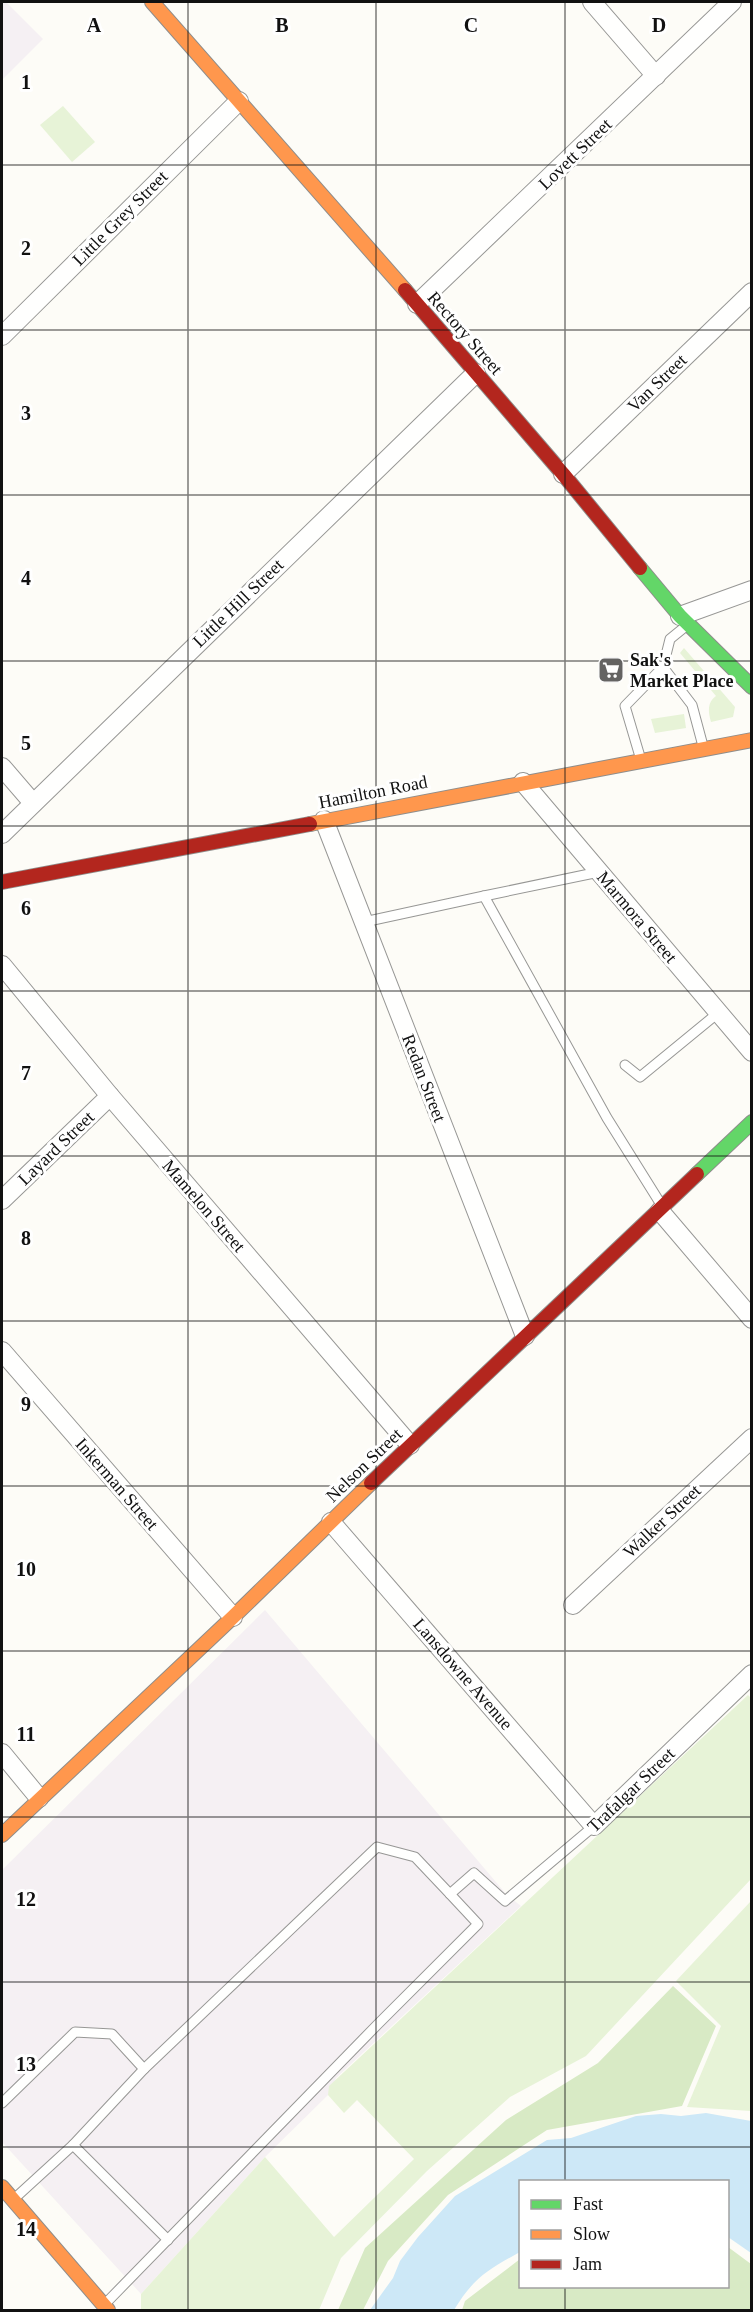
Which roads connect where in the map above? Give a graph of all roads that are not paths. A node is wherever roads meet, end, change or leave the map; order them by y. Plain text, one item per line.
1 (152, 2) edge
2 (592, 2) edge
3 (732, 2) edge
4 (656, 76) junction
5 (239, 101) junction
6 (752, 292) edge
7 (417, 304) junction
8 (2, 336) edge
9 (476, 373) junction
10 (563, 474) junction
11 (752, 590) edge
12 (684, 620) junction
13 (663, 667) junction
14 (752, 687) edge
15 (752, 740) edge
16 (704, 749) junction
17 (641, 761) junction
18 (2, 766) edge
19 (523, 782) junction
20 (33, 803) junction
21 (324, 820) junction
22 (2, 834) edge
23 (599, 872) junction
24 (2, 882) edge
25 (484, 896) junction
26 (364, 922) junction
27 (2, 965) edge
28 (718, 1013) junction
29 (752, 1052) edge
30 (625, 1065) dead end
31 (110, 1096) junction
32 (752, 1122) edge
33 (2, 1200) edge
34 (661, 1210) junction
35 (752, 1319) edge
36 (525, 1336) junction
37 (2, 1351) edge
38 (752, 1438) edge
39 (410, 1445) junction
40 (332, 1522) junction
41 (573, 1605) dead end
42 (233, 1617) junction
43 (752, 1674) edge
44 (2, 1753) edge
45 (39, 1798) junction
46 (594, 1826) junction
47 (2, 1835) edge
48 (450, 1894) junction
49 (144, 2069) junction
50 (2, 2103) edge
51 (73, 2145) junction
52 (2, 2187) edge
53 (13, 2200) junction
54 (168, 2240) junction
55 (104, 2309) edge

1 - 5 street, Rectory Street
2 - 4 street
3 - 4 street, Lovett Street
4 - 7 street, Lovett Street
5 - 7 street, Rectory Street
5 - 8 street, Little Grey Street
6 - 10 street, Van Street
7 - 9 street, Rectory Street
9 - 10 street, Rectory Street
9 - 20 street, Little Hill Street
10 - 12 street, Rectory Street
11 - 12 street
12 - 13 lane
12 - 14 street, Rectory Street
13 - 16 lane
13 - 17 lane
15 - 16 street, Hamilton Road
16 - 17 street, Hamilton Road
17 - 19 street, Hamilton Road
18 - 20 street
19 - 21 street, Hamilton Road
19 - 23 street, Marmora Street
20 - 22 street, Little Hill Street
21 - 24 street, Hamilton Road
21 - 26 street, Redan Street
23 - 25 lane
23 - 28 street, Marmora Street
25 - 26 lane
25 - 34 lane
26 - 36 street, Redan Street
27 - 31 street, Mamelon Street
28 - 29 street, Marmora Street
28 - 30 lane
31 - 33 street, Layard Street
31 - 39 street, Mamelon Street
32 - 34 street, Nelson Street
34 - 35 street
34 - 36 street, Nelson Street
36 - 39 street, Nelson Street
37 - 42 street, Inkerman Street
38 - 41 street, Walker Street
39 - 40 street, Nelson Street
40 - 42 street, Nelson Street
40 - 46 street, Lansdowne Avenue
42 - 45 street, Nelson Street
43 - 46 street, Trafalgar Street
44 - 45 street
45 - 47 street, Nelson Street
46 - 48 lane, Trafalgar Street
48 - 49 lane
48 - 54 lane
49 - 50 lane
49 - 51 lane
51 - 53 lane
51 - 54 lane
52 - 53 street
53 - 55 street
54 - 55 lane

